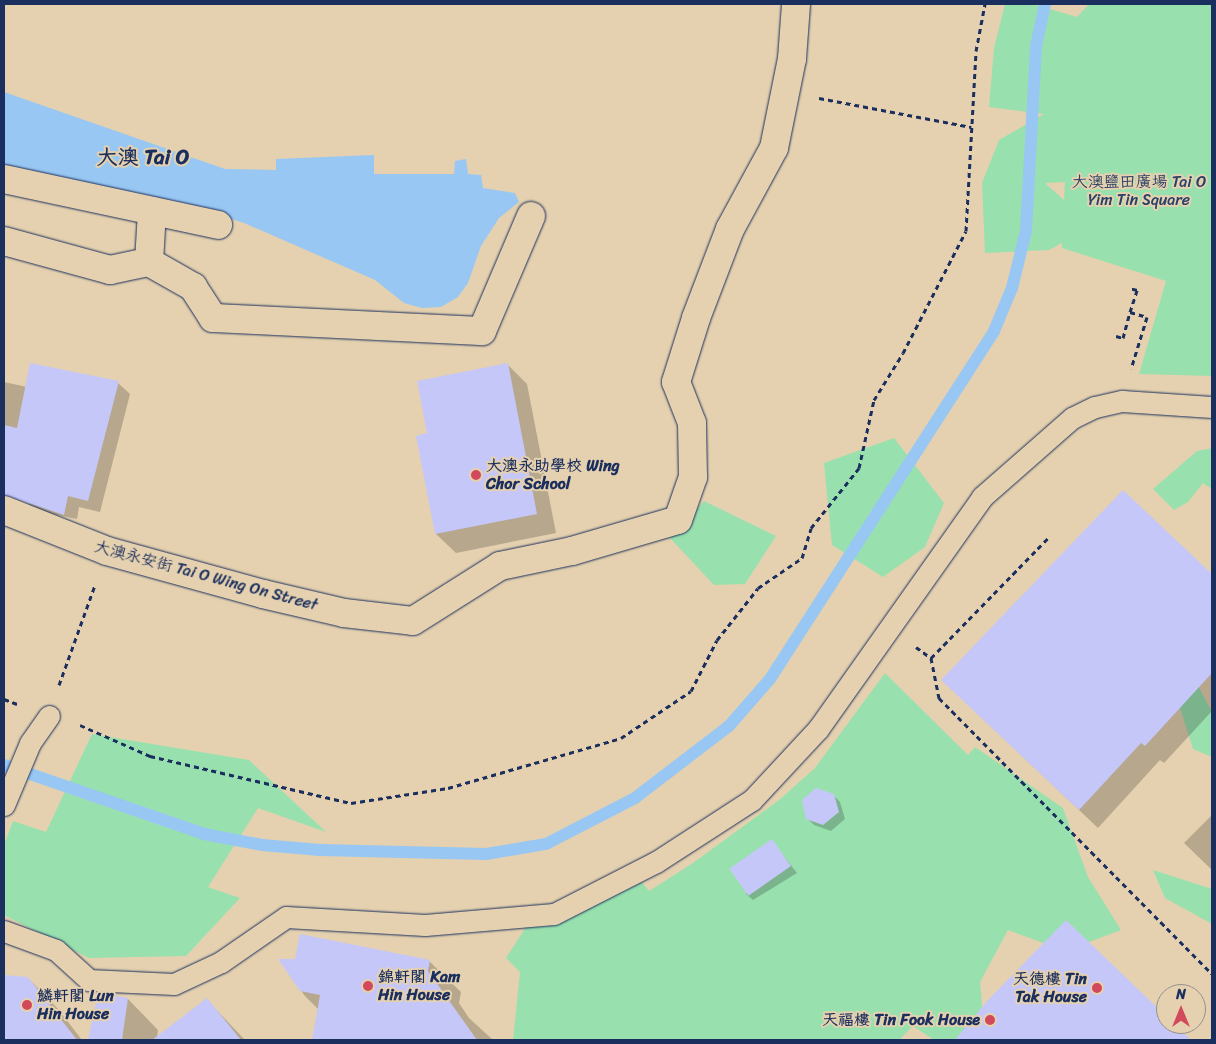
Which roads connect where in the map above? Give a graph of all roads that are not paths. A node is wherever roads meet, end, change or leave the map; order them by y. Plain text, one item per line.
1 (796, 4) edge
2 (4, 179) edge
3 (152, 211) junction
4 (531, 216) dead end
5 (218, 225) dead end
6 (4, 241) edge
7 (149, 262) junction
8 (1212, 407) edge
9 (4, 510) edge
10 (48, 716) road end
11 (6, 800) edge
12 (4, 931) edge

1 - 9 street, 大澳永安街 Tai O Wing On Street
2 - 3 street
3 - 5 street
3 - 7 street
4 - 7 street
6 - 7 street
8 - 12 lane
10 - 11 lane

